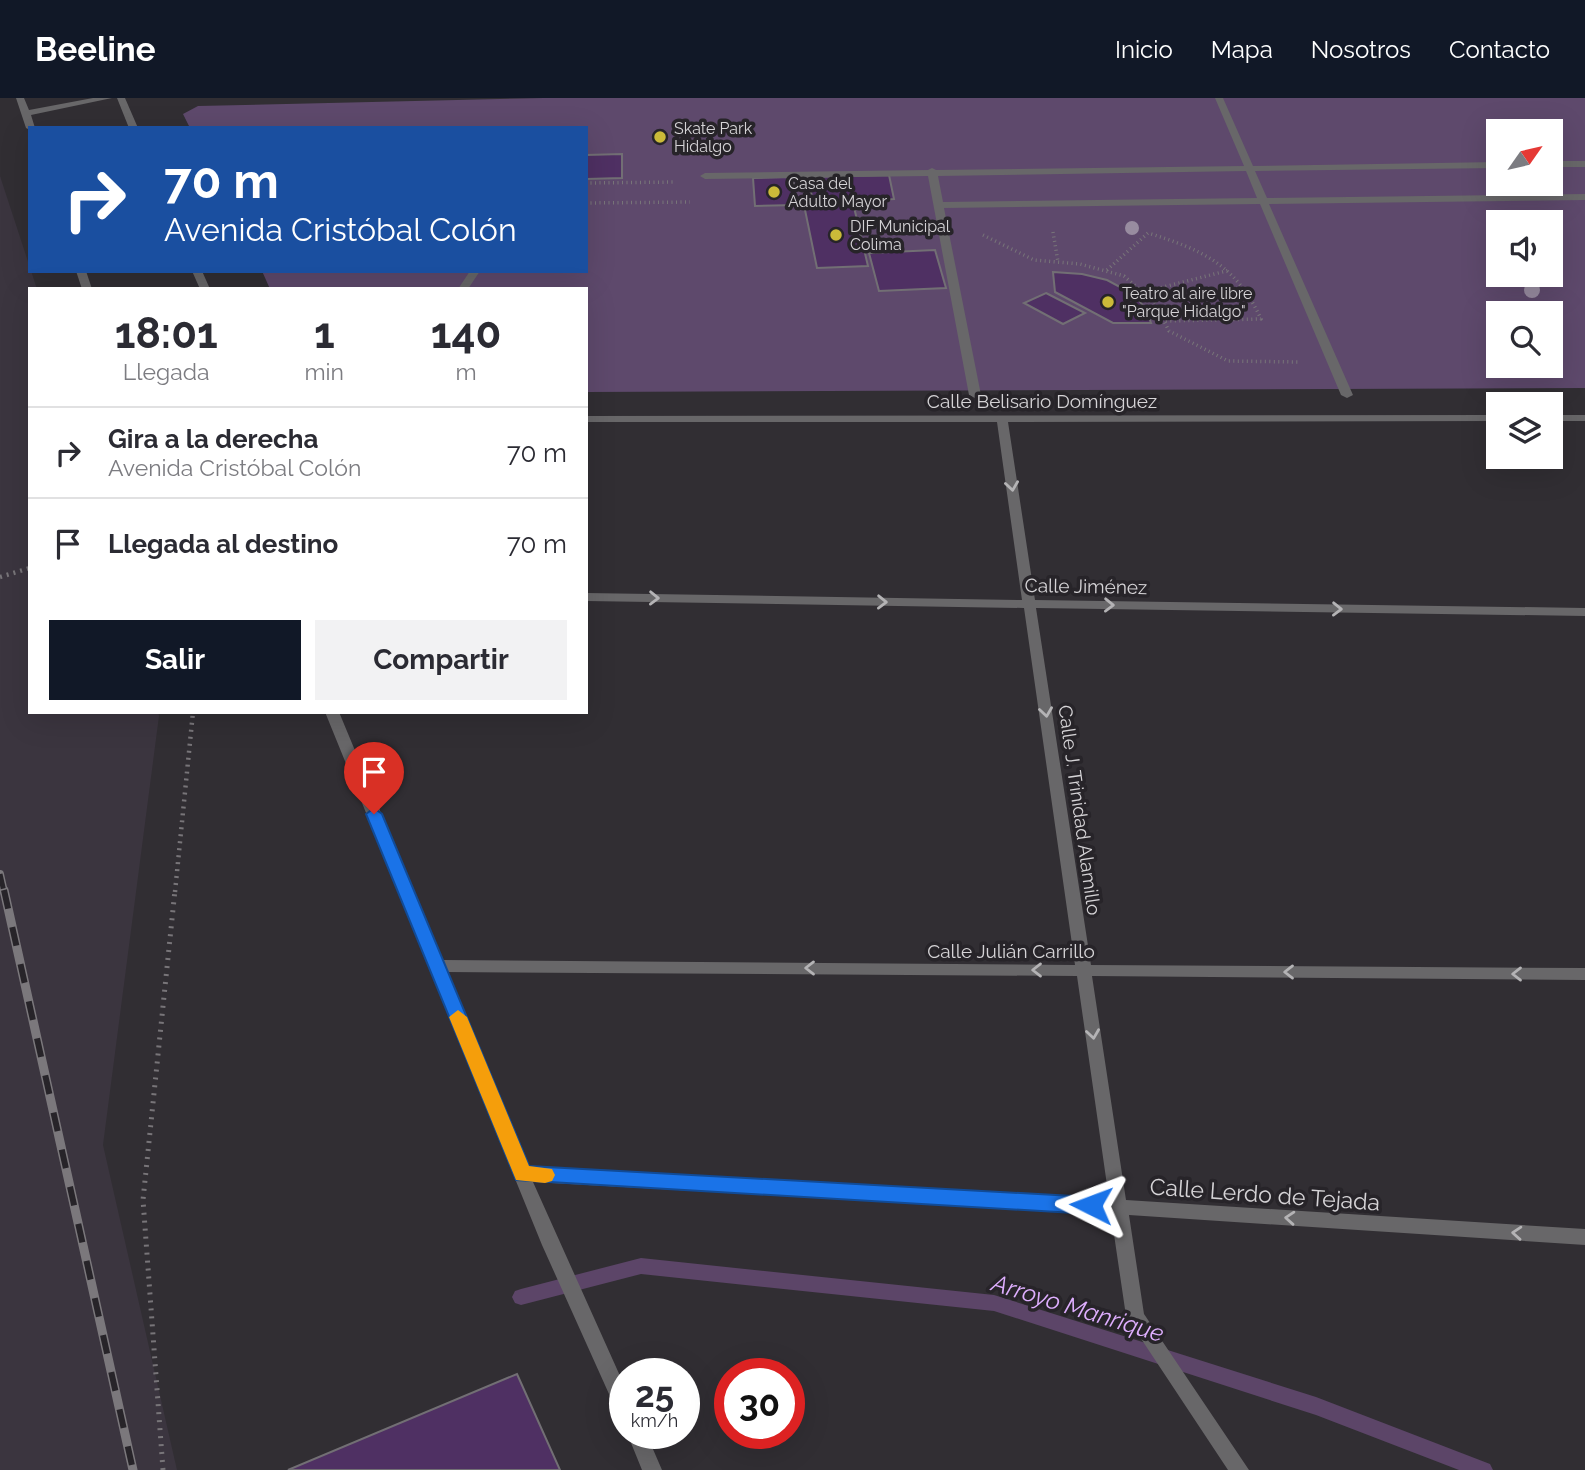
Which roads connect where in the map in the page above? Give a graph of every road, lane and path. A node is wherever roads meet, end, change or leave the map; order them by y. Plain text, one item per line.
1 (20, 98) edge
2 (108, 98) edge
3 (121, 98) edge
4 (1219, 98) edge
5 (25, 113) junction
6 (30, 126) edge
7 (133, 126) edge
8 (1563, 164) edge
9 (1585, 164) edge
10 (1486, 165) edge
11 (1249, 168) junction
12 (932, 171) junction
13 (705, 176) dead end
14 (679, 182) dead end
15 (588, 183) edge
16 (1585, 197) edge
17 (1263, 201) junction
18 (692, 202) dead end
19 (588, 203) edge
20 (939, 210) junction
21 (1052, 222) dead end
22 (1058, 262) junction
23 (1107, 270) junction
24 (1230, 270) junction
25 (1148, 291) junction
26 (1166, 321) junction
27 (1333, 362) junction
28 (975, 395) dead end
29 (1347, 395) dead end
30 (1486, 418) edge
31 (1563, 418) edge
32 (1585, 418) edge
33 (588, 419) edge
34 (1003, 419) junction
35 (28, 569) edge
36 (0, 576) edge
37 (588, 597) edge
38 (1030, 604) junction
39 (1585, 612) edge
40 (193, 714) edge
41 (333, 714) edge
42 (437, 966) junction
43 (1084, 970) junction
44 (1585, 974) edge
45 (523, 1174) junction
46 (1118, 1207) junction
47 (1585, 1237) edge
48 (609, 1373) edge
49 (643, 1449) edge
50 (163, 1470) edge
51 (652, 1470) edge
52 (1239, 1470) edge

1 - 5 street
2 - 5 street
3 - 7 street
4 - 11 street
5 - 6 street
8 - 9 street
10 - 11 street
11 - 12 street
11 - 17 street
12 - 13 street
12 - 20 street
14 - 15 path
16 - 17 street
17 - 20 street
17 - 27 street
18 - 19 path
20 - 22 path
20 - 28 street
21 - 22 path
22 - 23 path
23 - 24 path
23 - 25 path
24 - 25 path
24 - 26 path
25 - 26 path
26 - 27 path
27 - 29 street
30 - 34 street, Calle Belisario Domínguez
31 - 32 street
33 - 34 street, Calle Belisario Domínguez
34 -> 38 street, Calle J. Trinidad Alamillo
35 - 36 path
37 -> 38 street, Calle Jiménez
38 -> 39 street, Calle Jiménez
38 -> 43 street, Calle J. Trinidad Alamillo
40 - 50 path
41 - 42 street
43 -> 42 street, Calle Julián Carrillo
42 - 45 street
44 -> 43 street, Calle Julián Carrillo
43 -> 46 street, Calle J. Trinidad Alamillo
45 - 46 street, Calle Lerdo de Tejada
45 - 48 street
47 -> 46 street, Calle Lerdo de Tejada
46 - 52 street, Calle J. Trinidad Alamillo
49 - 51 street

